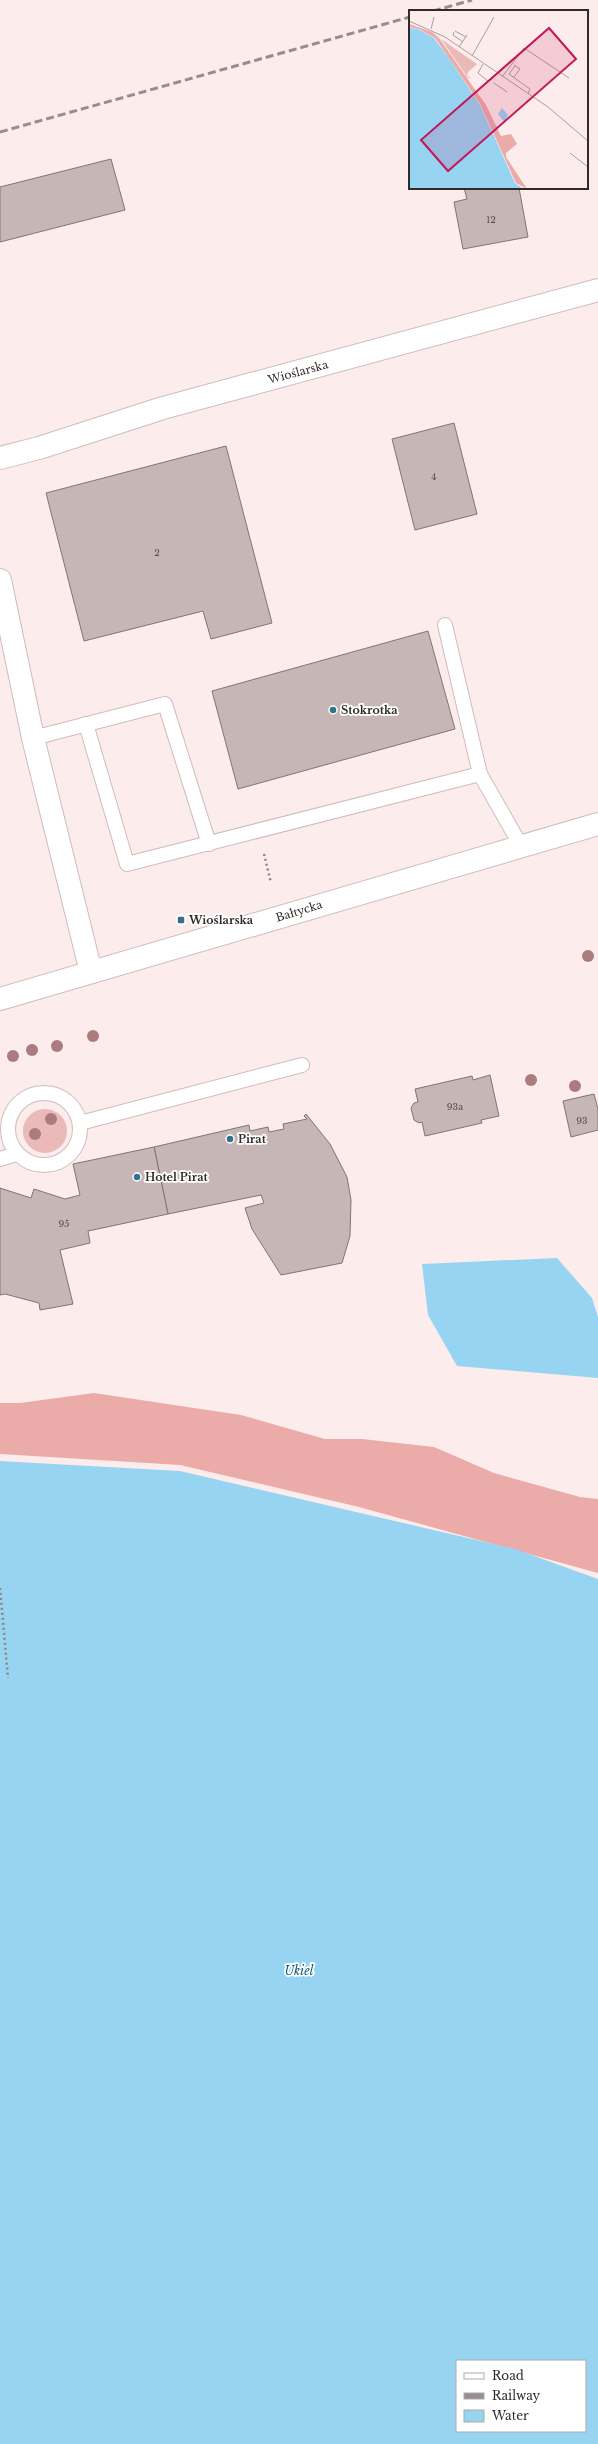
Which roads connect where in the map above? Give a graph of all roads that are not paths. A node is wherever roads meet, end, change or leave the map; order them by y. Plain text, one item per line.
1 (598, 290) edge
2 (0, 458) edge
3 (0, 580) edge
4 (445, 625) dead end
5 (86, 724) junction
6 (33, 738) junction
7 (480, 774) junction
8 (598, 824) edge
9 (209, 844) junction
10 (520, 846) junction
11 (91, 972) junction
12 (0, 999) edge
13 (302, 1065) dead end
14 (80, 1122) junction
15 (16, 1154) junction
16 (0, 1159) edge

1 - 2 street, Wioślarska
3 - 6 street
4 - 7 lane
5 - 6 lane
5 - 9 lane
5 - 9 lane
6 - 11 street
7 - 9 lane
7 - 10 lane
8 - 10 street, Bałtycka
10 - 11 street, Bałtycka
11 - 12 street, Bałtycka
13 - 14 lane
14 - 15 lane
14 - 15 lane
15 - 16 lane

